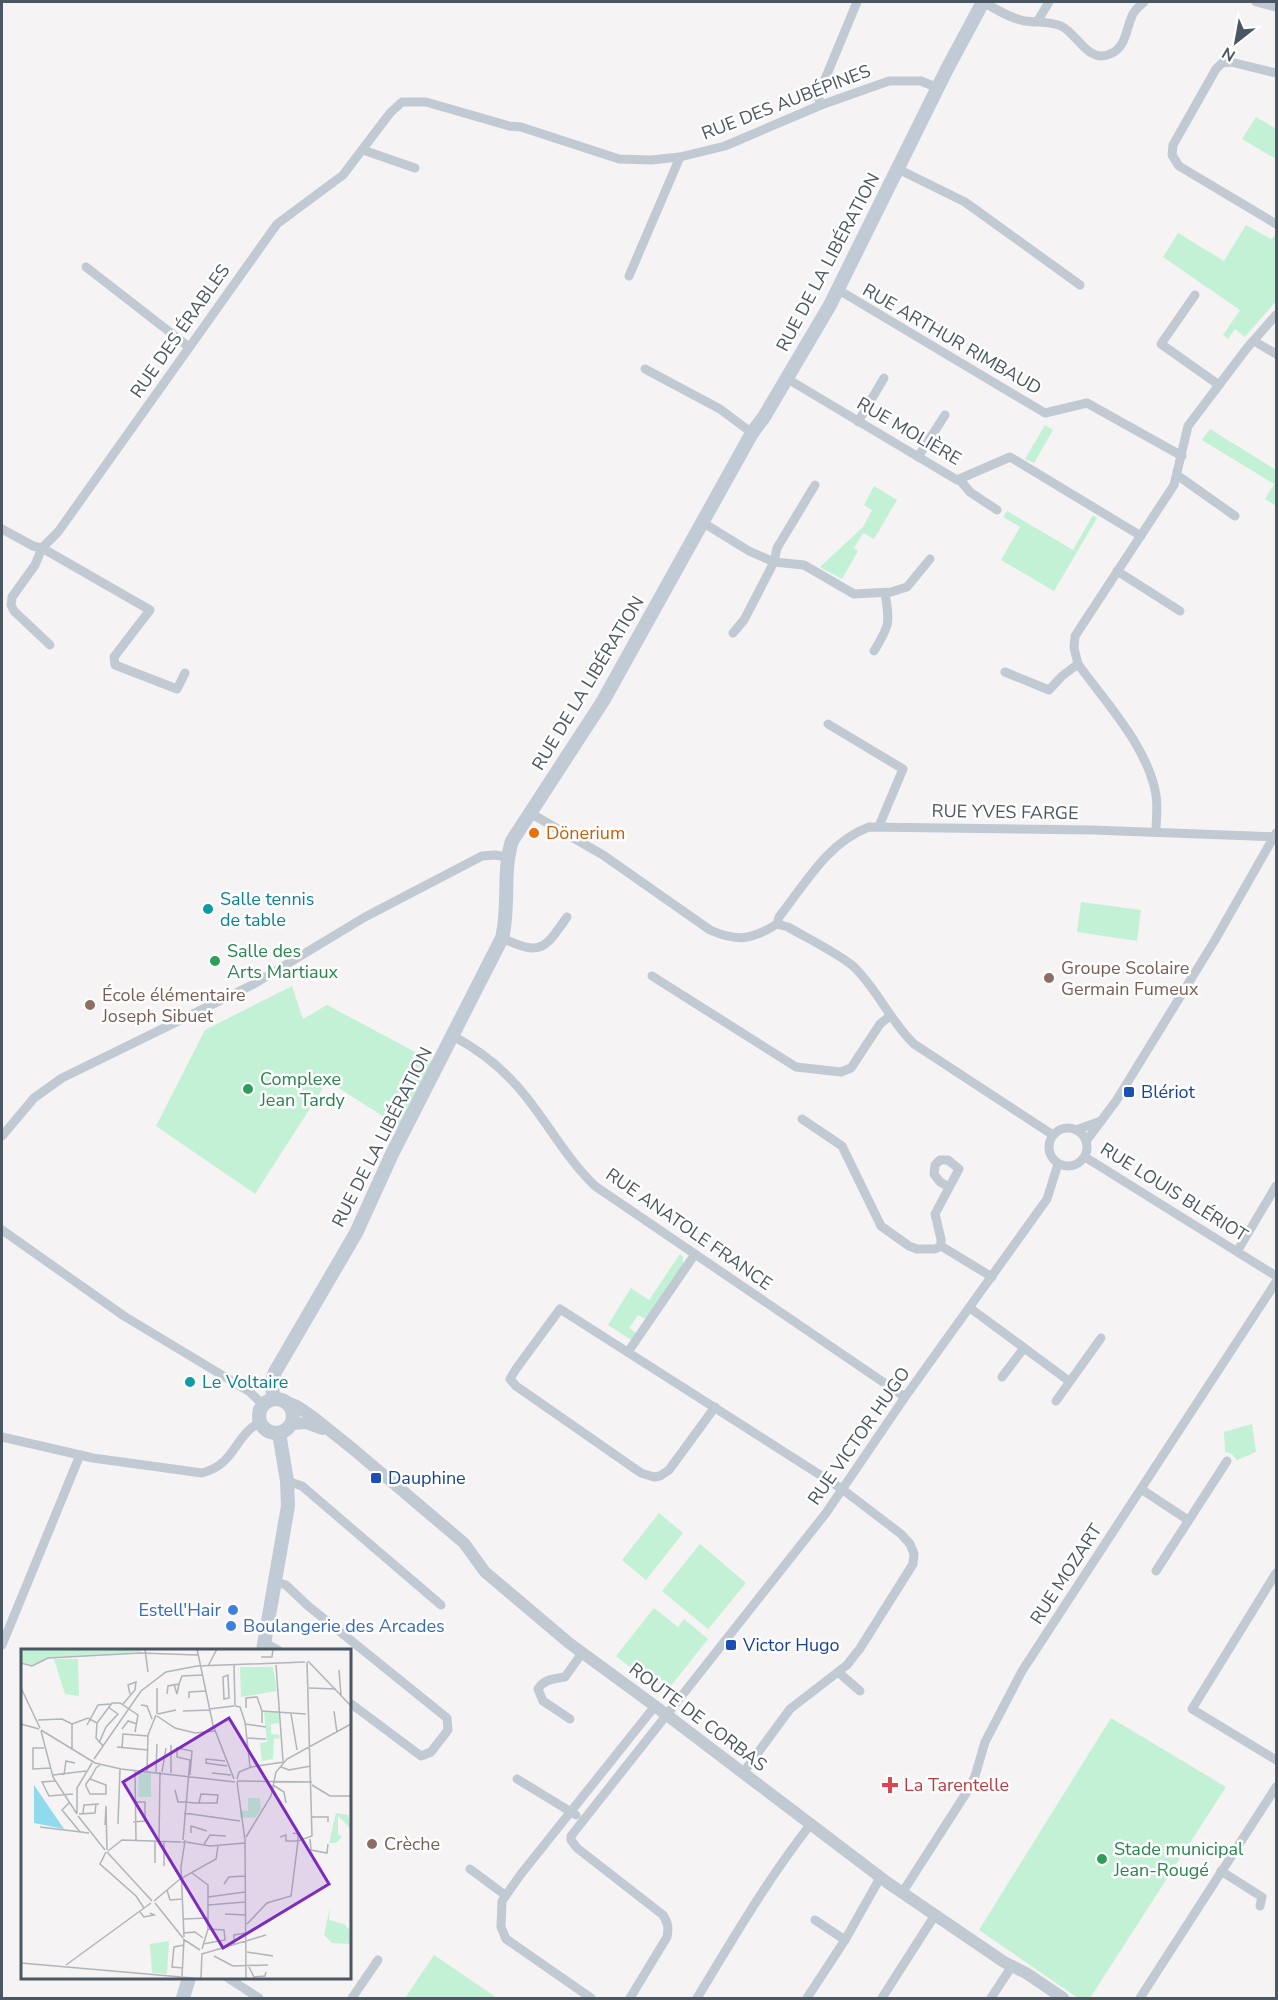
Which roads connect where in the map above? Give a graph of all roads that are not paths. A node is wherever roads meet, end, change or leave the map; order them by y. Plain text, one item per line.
1 (857, 2) edge
2 (983, 2) edge
3 (1049, 2) edge
4 (1144, 2) edge
5 (1256, 2) edge
6 (1276, 7) edge
7 (1037, 22) junction
8 (1276, 73) edge
9 (938, 88) junction
10 (402, 102) joint
11 (821, 105) junction
12 (363, 150) junction
13 (680, 157) junction
14 (415, 168) dead end
15 (898, 169) junction
16 (1276, 224) edge
17 (86, 267) dead end
18 (629, 276) dead end
19 (1080, 285) dead end
20 (837, 289) junction
21 (1195, 295) dead end
22 (1276, 315) edge
23 (1254, 341) junction
24 (189, 347) junction
25 (1276, 354) edge
26 (645, 369) dead end
27 (786, 378) junction
28 (884, 378) dead end
29 (1219, 386) junction
30 (945, 415) dead end
31 (858, 422) junction
32 (752, 433) junction
33 (1182, 456) junction
34 (918, 457) junction
35 (1177, 475) junction
36 (959, 479) junction
37 (815, 485) dead end
38 (998, 510) dead end
39 (1235, 516) dead end
40 (702, 522) junction
41 (2, 529) edge
42 (1141, 536) junction
43 (42, 548) junction
44 (930, 559) dead end
45 (774, 562) junction
46 (1117, 571) junction
47 (885, 593) junction
48 (1180, 611) dead end
49 (733, 633) dead end
50 (50, 645) dead end
51 (874, 651) dead end
52 (1078, 664) junction
53 (1005, 672) dead end
54 (185, 673) dead end
55 (828, 724) dead end
56 (530, 813) junction
57 (879, 826) junction
58 (1156, 832) junction
59 (1276, 836) edge
60 (507, 857) junction
61 (567, 917) dead end
62 (777, 924) junction
63 (502, 938) junction
64 (652, 976) dead end
65 (890, 1016) junction
66 (453, 1036) junction
67 (802, 1119) dead end
68 (1101, 1121) junction
69 (1076, 1130) junction
70 (1053, 1135) junction
71 (2, 1136) edge
72 (1086, 1141) junction
73 (1084, 1156) junction
74 (1059, 1164) junction
75 (1276, 1186) edge
76 (949, 1187) dead end
77 (2, 1230) edge
78 (941, 1246) junction
79 (1238, 1251) junction
80 (695, 1254) junction
81 (1276, 1276) edge
82 (992, 1278) junction
83 (1276, 1282) edge
84 (970, 1308) junction
85 (1101, 1338) dead end
86 (1024, 1348) junction
87 (628, 1352) junction
88 (1002, 1377) dead end
89 (1069, 1381) junction
90 (905, 1397) junction
91 (1056, 1401) dead end
92 (274, 1402) junction
93 (715, 1407) junction
94 (260, 1422) junction
95 (291, 1424) junction
96 (279, 1433) junction
97 (334, 1435) junction
98 (2, 1437) edge
99 (80, 1455) junction
100 (1227, 1461) dead end
101 (287, 1481) junction
102 (843, 1489) junction
103 (1141, 1490) junction
104 (1188, 1520) junction
105 (1156, 1571) dead end
106 (1276, 1573) edge
107 (276, 1582) junction
108 (441, 1605) dead end
109 (2, 1645) edge
110 (264, 1647) edge
111 (582, 1653) junction
112 (838, 1672) junction
113 (860, 1691) dead end
114 (351, 1705) edge
115 (655, 1706) junction
116 (666, 1714) junction
117 (570, 1719) dead end
118 (1276, 1760) edge
119 (743, 1773) junction
120 (517, 1779) dead end
121 (1276, 1787) edge
122 (572, 1812) junction
123 (583, 1820) junction
124 (810, 1825) junction
125 (470, 1869) dead end
126 (1221, 1871) junction
127 (880, 1878) junction
128 (902, 1893) junction
129 (505, 1895) junction
130 (1260, 1906) dead end
131 (935, 1915) junction
132 (815, 1920) dead end
133 (845, 1940) junction
134 (378, 1960) dead end
135 (1012, 1966) junction
136 (188, 1979) edge
137 (230, 1979) edge
138 (248, 1995) edge
139 (183, 1998) edge
140 (259, 1998) edge
141 (352, 1998) edge
142 (591, 1998) edge
143 (630, 1998) edge
144 (697, 1998) edge
145 (807, 1998) edge
146 (882, 1998) edge
147 (991, 1998) edge
148 (1063, 1998) edge
149 (1140, 1998) edge

1 - 11 street
2 - 7 street
2 - 9 main road, RUE DE LA LIBÉRATION
3 - 7 street
4 - 7 street
5 - 6 street
8 - 16 street
9 - 11 street, RUE DES AUBÉPINES
9 - 15 main road, RUE DE LA LIBÉRATION
10 - 12 street, RUE DES ÉRABLES
10 - 13 street, RUE DES AUBÉPINES
11 - 13 street, RUE DES AUBÉPINES
12 - 14 street
12 - 24 street, RUE DES ÉRABLES
13 - 18 street
15 - 19 street
15 - 20 main road, RUE DE LA LIBÉRATION
17 - 24 street
20 - 27 main road, RUE DE LA LIBÉRATION
20 - 33 street, RUE ARTHUR RIMBAUD
21 - 29 street
22 - 23 street
23 - 25 street
23 - 29 street
24 - 43 street, RUE DES ÉRABLES
26 - 32 street
27 - 31 street, RUE MOLIÈRE
27 - 32 main road, RUE DE LA LIBÉRATION
28 - 31 street
29 - 33 street
30 - 34 street
31 - 34 street, RUE MOLIÈRE
32 - 40 main road, RUE DE LA LIBÉRATION
33 - 35 street
34 - 36 street, RUE MOLIÈRE
35 - 39 street
35 - 42 street
36 - 38 street
36 - 42 street, RUE MOLIÈRE
37 - 45 street
40 - 45 street
40 - 56 main road, RUE DE LA LIBÉRATION
41 - 43 street
42 - 46 street
43 - 50 street, RUE DES ÉRABLES
43 - 54 street
44 - 47 street
45 - 47 street
45 - 49 street
46 - 48 street
46 - 52 street
47 - 51 street
52 - 53 street
52 - 58 street
55 - 57 street
56 - 60 main road, RUE DE LA LIBÉRATION
56 - 62 street
57 - 58 street, RUE YVES FARGE
57 - 62 street, RUE YVES FARGE
58 - 59 street, RUE YVES FARGE
59 - 68 street
60 - 63 main road, RUE DE LA LIBÉRATION
60 - 71 street
61 - 63 street
62 - 65 street
63 - 66 main road, RUE DE LA LIBÉRATION
64 - 65 street
65 - 70 street
66 - 80 street, RUE ANATOLE FRANCE
66 - 92 main road, RUE DE LA LIBÉRATION
67 - 78 street
68 - 69 street
68 - 72 street
69 - 70 street
69 - 72 street
70 - 74 street
72 - 73 street
73 - 74 street
73 - 79 street, RUE LOUIS BLÉRIOT
74 - 82 street, RUE VICTOR HUGO
75 - 79 street
76 - 78 street
77 - 92 street
78 - 82 street
79 - 81 street, RUE LOUIS BLÉRIOT
80 - 87 street
80 - 90 street, RUE ANATOLE FRANCE
82 - 84 street, RUE VICTOR HUGO
83 - 103 street, RUE MOZART
84 - 86 street
84 - 90 street, RUE VICTOR HUGO
85 - 89 street
86 - 88 street
86 - 89 street
87 - 93 street
87 - 93 street
89 - 91 street
90 - 102 street, RUE VICTOR HUGO
92 - 94 main road
92 - 95 main road
92 - 97 street, ROUTE DE CORBAS
93 - 102 street
94 - 96 main road
94 - 99 street
95 - 96 main road
95 - 97 street, ROUTE DE CORBAS
96 - 101 main road
97 - 111 street, ROUTE DE CORBAS
98 - 99 street
99 - 109 street
100 - 104 street
101 - 107 main road
101 - 108 street
102 - 112 street
102 - 116 street, RUE VICTOR HUGO
103 - 104 street
103 - 128 street, RUE MOZART
104 - 105 street
106 - 118 street
107 - 110 main road
107 - 114 street
111 - 115 street, ROUTE DE CORBAS
111 - 117 street
112 - 113 street
112 - 119 street
115 - 116 street, ROUTE DE CORBAS
115 - 122 street
116 - 119 street, ROUTE DE CORBAS
116 - 123 street, RUE VICTOR HUGO
119 - 124 street, ROUTE DE CORBAS
120 - 122 street
121 - 126 street
122 - 123 street
122 - 129 street
123 - 143 street, RUE VICTOR HUGO
124 - 127 street, ROUTE DE CORBAS
124 - 144 street
125 - 129 street
126 - 130 street
126 - 149 street
127 - 128 street, ROUTE DE CORBAS
127 - 133 street
128 - 131 street, ROUTE DE CORBAS
129 - 142 street
131 - 135 street, ROUTE DE CORBAS
131 - 146 street
132 - 133 street
133 - 145 street
134 - 141 street
135 - 147 street
135 - 148 street, ROUTE DE CORBAS
136 - 139 main road
137 - 138 street
138 - 140 street

